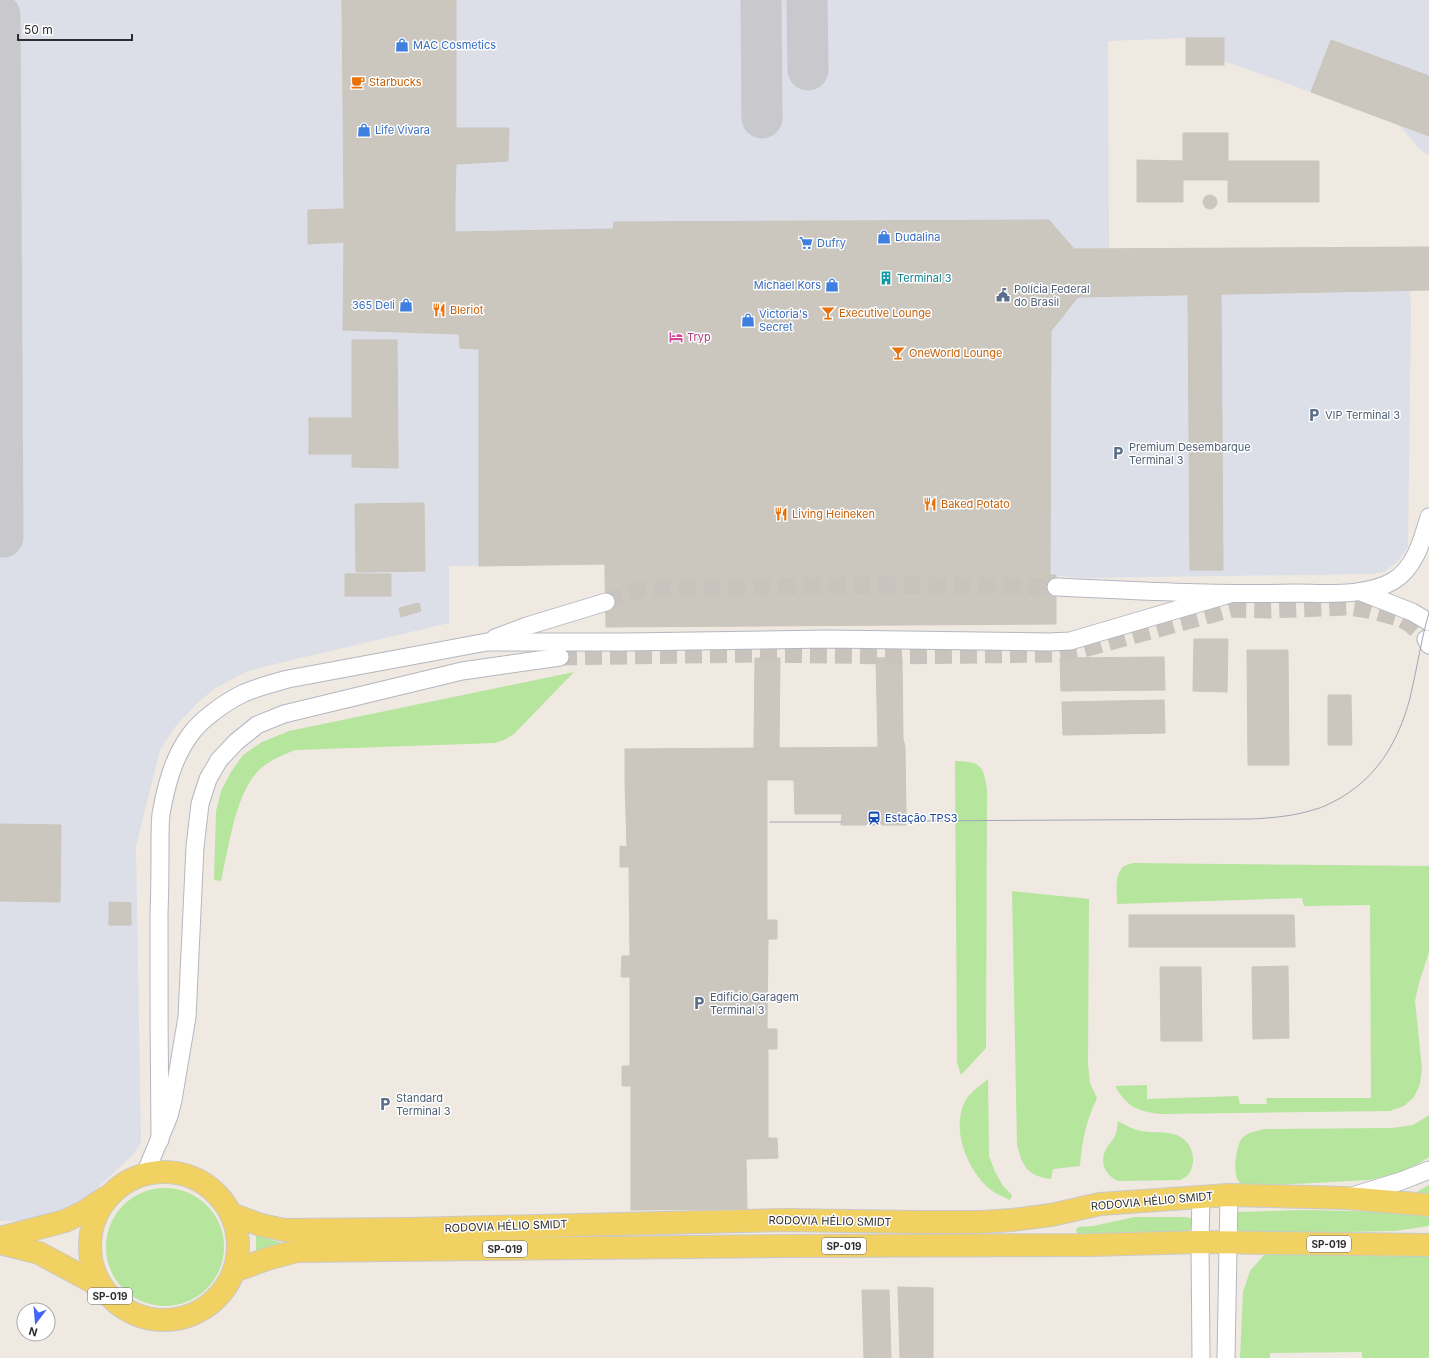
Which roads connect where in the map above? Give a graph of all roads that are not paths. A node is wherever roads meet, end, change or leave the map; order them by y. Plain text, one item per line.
1 (1429, 517) edge
2 (1056, 588) tunnel mouth
3 (1361, 592) junction
4 (1230, 594) junction
5 (606, 602) tunnel mouth
6 (1429, 622) edge
7 (487, 642) junction
8 (560, 657) tunnel mouth
9 (160, 1140) junction
10 (1429, 1170) edge
11 (145, 1174) junction
12 (1229, 1194) junction
13 (1202, 1196) junction
14 (108, 1197) junction
15 (1346, 1198) junction
16 (1429, 1205) edge
17 (231, 1214) junction
18 (0, 1238) edge
19 (1200, 1242) junction
20 (0, 1243) edge
21 (1228, 1243) junction
22 (1429, 1245) edge
23 (234, 1271) junction
24 (102, 1287) junction
25 (1201, 1358) edge
26 (1226, 1358) edge

1 - 3 street
2 - 4 street
3 - 4 street
3 - 6 street
4 - 7 street
5 - 7 street
7 - 9 street
8 - 9 street
9 - 11 street
10 - 15 street
11 - 14 main road, SP-019
11 - 17 main road, SP-019
12 - 13 main road, RODOVIA HÉLIO SMIDT / SP-019
12 - 15 main road, RODOVIA HÉLIO SMIDT / SP-019
12 - 21 street
13 - 17 main road, RODOVIA HÉLIO SMIDT / SP-019
13 - 19 street
14 - 18 main road, SP-019
14 - 24 main road, SP-019
15 - 16 main road, RODOVIA HÉLIO SMIDT / SP-019
17 - 23 main road, SP-019
19 - 21 main road, RODOVIA HÉLIO SMIDT / SP-019
19 - 23 main road, RODOVIA HÉLIO SMIDT / SP-019
19 - 25 street
20 - 24 main road, SP-019
21 - 22 main road, RODOVIA HÉLIO SMIDT / SP-019
21 - 26 street
23 - 24 main road, SP-019

